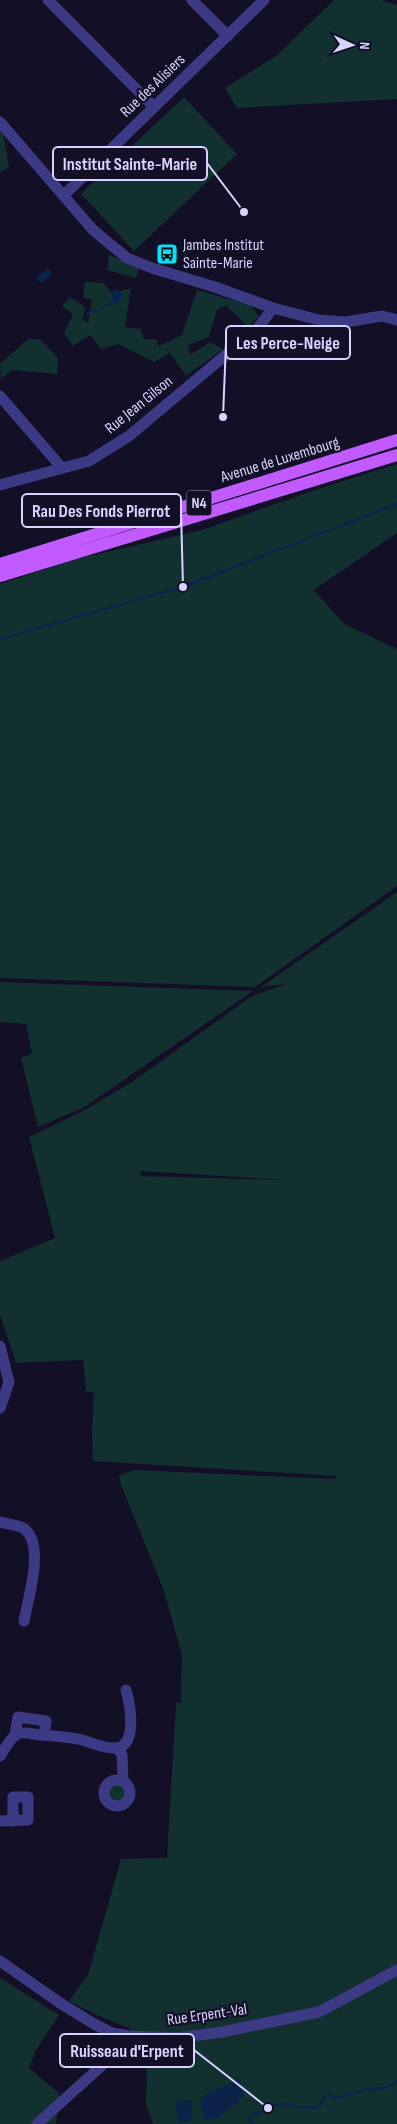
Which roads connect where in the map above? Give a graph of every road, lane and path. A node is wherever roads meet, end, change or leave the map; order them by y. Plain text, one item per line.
1 (48, 0) edge
2 (192, 0) edge
3 (264, 0) edge
4 (228, 36) junction
5 (154, 107) junction
6 (0, 122) edge
7 (64, 195) junction
8 (273, 308) junction
9 (397, 320) edge
10 (0, 396) edge
11 (397, 440) edge
12 (397, 455) edge
13 (62, 468) junction
14 (0, 485) edge
15 (0, 564) edge
16 (0, 576) edge
17 (0, 1346) edge
18 (0, 1408) edge
19 (0, 1522) edge
20 (24, 1621) dead end
21 (126, 1690) dead end
22 (44, 1735) junction
23 (15, 1736) junction
24 (118, 1748) junction
25 (0, 1756) edge
26 (123, 1782) dead end
27 (0, 1820) edge
28 (13, 1821) dead end
29 (0, 1961) edge
30 (397, 1970) edge
31 (129, 2036) junction
32 (38, 2124) edge

1 - 5 street
2 - 4 street
3 - 4 street, Rue des Alisiers
4 - 5 street, Rue des Alisiers
5 - 7 street, Rue des Alisiers
6 - 7 street
7 - 8 street
8 - 9 street
8 - 13 street, Rue Jean Gilson
10 - 13 street
11 - 15 main road, Avenue de Luxembourg / N4
12 - 16 main road, Avenue de Luxembourg / N4
13 - 14 street, Rue Jean Gilson
17 - 18 street
19 - 20 street
21 - 24 street
22 - 23 street
22 - 23 street
22 - 24 street
23 - 25 street
24 - 26 street
27 - 28 street
29 - 31 street, Rue Erpent-Val
30 - 31 street, Rue Erpent-Val
31 - 32 street

